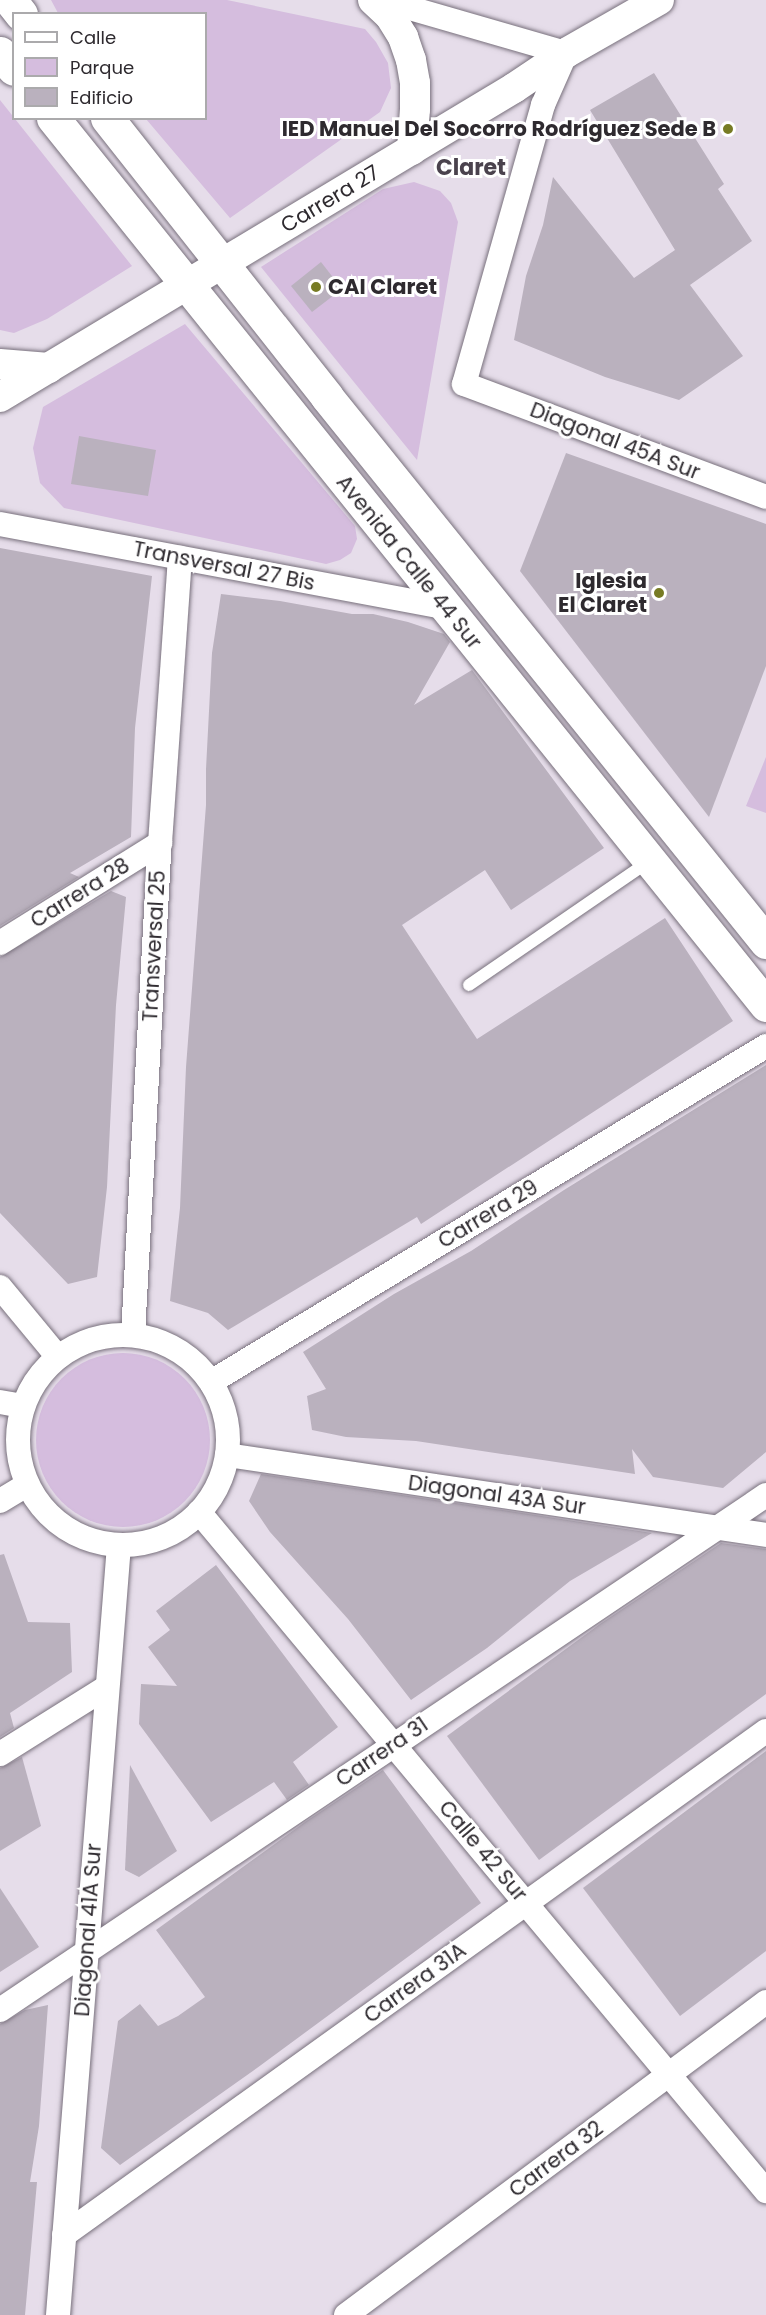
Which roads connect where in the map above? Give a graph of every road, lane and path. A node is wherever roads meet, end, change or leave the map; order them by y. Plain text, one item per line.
1 (10, 0) edge
2 (373, 0) edge
3 (382, 0) edge
4 (659, 0) edge
5 (19, 12) edge
6 (0, 53) edge
7 (566, 54) junction
8 (12, 67) edge
9 (55, 120) edge
10 (109, 120) edge
11 (412, 150) junction
12 (222, 264) junction
13 (187, 285) junction
14 (0, 364) edge
15 (49, 368) junction
16 (0, 398) edge
17 (766, 497) edge
18 (0, 524) edge
19 (180, 558) junction
20 (447, 609) junction
21 (160, 843) junction
22 (649, 862) junction
23 (766, 942) edge
24 (0, 944) edge
25 (469, 985) dead end
26 (766, 1005) edge
27 (766, 1046) edge
28 (0, 1287) edge
29 (133, 1335) junction
30 (58, 1357) junction
31 (211, 1382) junction
32 (11, 1404) edge
33 (227, 1455) junction
34 (27, 1485) junction
35 (766, 1495) edge
36 (0, 1501) edge
37 (200, 1512) junction
38 (717, 1527) junction
39 (766, 1535) edge
40 (118, 1545) junction
41 (107, 1687) junction
42 (766, 1731) edge
43 (393, 1744) junction
44 (0, 1754) edge
45 (526, 1903) junction
46 (87, 1953) junction
47 (766, 2002) edge
48 (0, 2010) edge
49 (670, 2074) junction
50 (766, 2191) edge
51 (64, 2235) junction
52 (58, 2315) edge
53 (346, 2315) edge

1 - 5 main road
2 - 11 street
3 - 7 street
4 - 7 street, Carrera 27
6 - 8 main road
7 - 11 street, Carrera 27
7 - 17 street, Diagonal 45A Sur
9 - 13 main road, Avenida Calle 44 Sur
10 - 12 main road, Avenida Calle 44 Sur
11 - 12 street, Carrera 27
12 - 13 street, Carrera 27
12 - 23 main road, Avenida Calle 44 Sur
13 - 15 street, Carrera 27
13 - 20 main road, Avenida Calle 44 Sur
14 - 15 street
15 - 16 street, Carrera 27
18 - 19 street, Transversal 27 Bis
19 - 20 street, Transversal 27 Bis
19 - 21 street, Transversal 25
20 - 22 main road, Avenida Calle 44 Sur
21 - 24 street, Carrera 28
21 - 29 street, Transversal 25
22 - 25 lane
22 - 26 main road, Avenida Calle 44 Sur
27 - 31 street, Carrera 29
28 - 30 street
29 - 30 street
29 - 31 street
30 - 32 street
31 - 33 street
32 - 34 street
33 - 37 street
33 - 38 street, Diagonal 43A Sur
34 - 36 street
34 - 40 street
35 - 38 street, Carrera 31
37 - 40 street
37 - 43 street, Calle 42 Sur
38 - 39 street, Diagonal 43A Sur
38 - 43 street, Carrera 31
40 - 41 street, Diagonal 41A Sur
41 - 44 street
41 - 46 street, Diagonal 41A Sur
42 - 45 street, Carrera 31A
43 - 45 street, Calle 42 Sur
43 - 46 street, Carrera 31
45 - 49 street, Calle 42 Sur
45 - 51 street, Carrera 31A
46 - 48 street, Carrera 31
46 - 51 street, Diagonal 41A Sur
47 - 49 street, Carrera 32
49 - 50 street, Calle 42 Sur
49 - 53 street, Carrera 32
51 - 52 street, Diagonal 41A Sur

